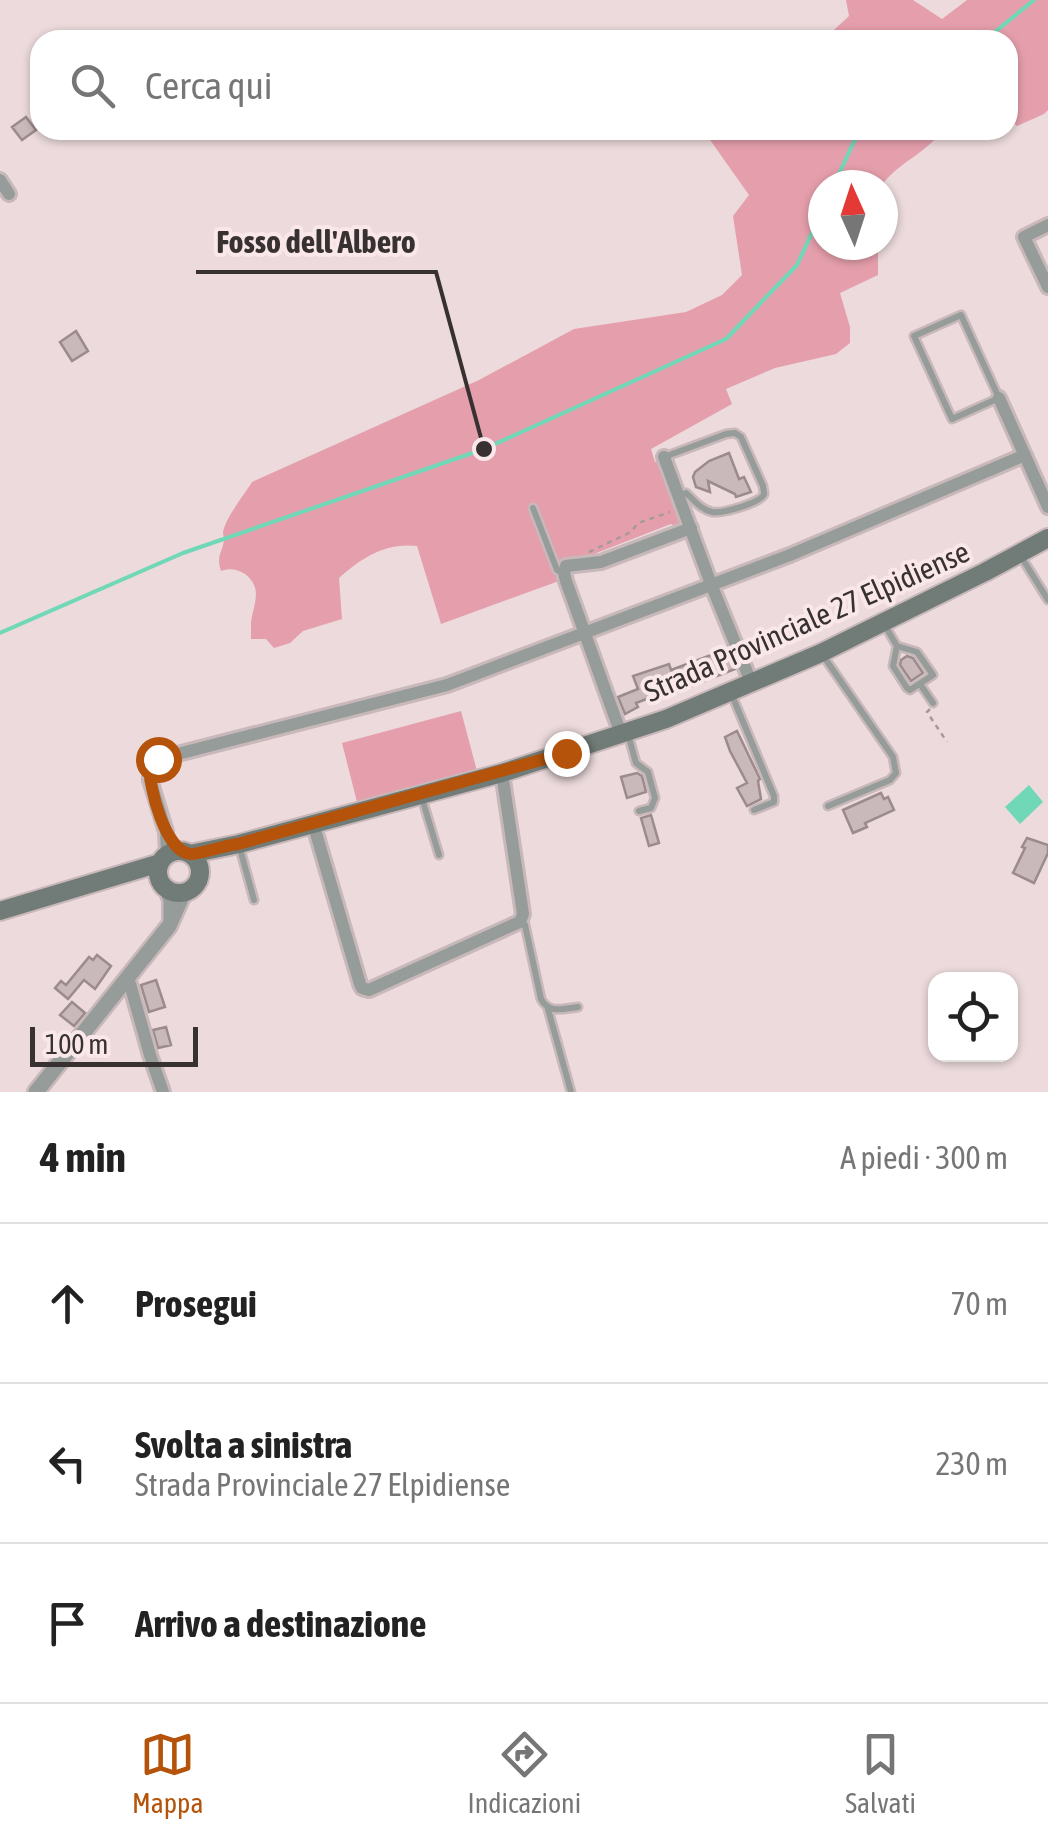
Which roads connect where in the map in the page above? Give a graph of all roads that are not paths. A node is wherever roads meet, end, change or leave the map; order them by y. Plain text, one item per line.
1 (0, 180) edge
2 (9, 194) dead end
3 (1048, 225) edge
4 (1048, 286) edge
5 (999, 398) junction
6 (1025, 455) junction
7 (664, 457) joint
8 (677, 503) junction
9 (1048, 507) edge
10 (533, 508) dead end
11 (690, 528) junction
12 (1048, 538) edge
13 (1019, 554) junction
14 (564, 574) junction
15 (711, 584) junction
16 (1048, 600) edge
17 (884, 624) junction
18 (586, 633) junction
19 (897, 646) junction
20 (822, 653) junction
21 (751, 682) junction
22 (920, 684) junction
23 (730, 692) junction
24 (933, 703) road end
25 (624, 733) junction
26 (502, 772) junction
27 (421, 794) junction
28 (828, 806) dead end
29 (754, 810) dead end
30 (639, 812) dead end
31 (313, 823) junction
32 (238, 844) junction
33 (438, 855) dead end
34 (172, 869) junction
35 (254, 900) dead end
36 (0, 910) edge
37 (520, 922) junction
38 (126, 980) junction
39 (578, 1007) dead end
40 (548, 1009) junction
41 (36, 1092) edge
42 (164, 1092) edge
43 (571, 1092) edge

1 - 2 street
3 - 4 street
5 - 5 lane
5 - 6 street
6 - 9 street
6 - 15 street
7 - 8 street
7 - 8 lane
8 - 11 street
10 - 14 lane
11 - 14 street
11 - 15 street
12 - 13 main road, Strada Provinciale 27 Elpidiense
13 - 16 lane
13 - 17 main road, Strada Provinciale 27 Elpidiense
14 - 18 street
15 - 18 street
15 - 21 street
17 - 19 lane
17 - 20 main road, Strada Provinciale 27 Elpidiense
18 - 25 street
18 - 34 street
19 - 22 lane
19 - 22 lane
20 - 21 main road, Strada Provinciale 27 Elpidiense
20 - 28 lane
21 - 23 main road, Strada Provinciale 27 Elpidiense
22 - 24 lane
23 - 25 main road, Strada Provinciale 27 Elpidiense
23 - 29 lane
25 - 26 main road, Strada Provinciale 27 Elpidiense
25 - 30 lane
26 - 27 main road, Strada Provinciale 27 Elpidiense
26 - 37 street
27 - 31 main road, Strada Provinciale 27 Elpidiense
27 - 33 lane
31 - 32 main road, Strada Provinciale 27 Elpidiense
31 - 37 street
32 - 34 main road, Strada Provinciale 27 Elpidiense
32 - 34 main road, Strada Provinciale 27 Elpidiense
32 - 35 lane
34 - 36 main road, Strada Provinciale 27 Elpidiense
34 - 38 street
37 - 40 lane
38 - 41 street
38 - 42 street
39 - 40 lane
40 - 43 lane

